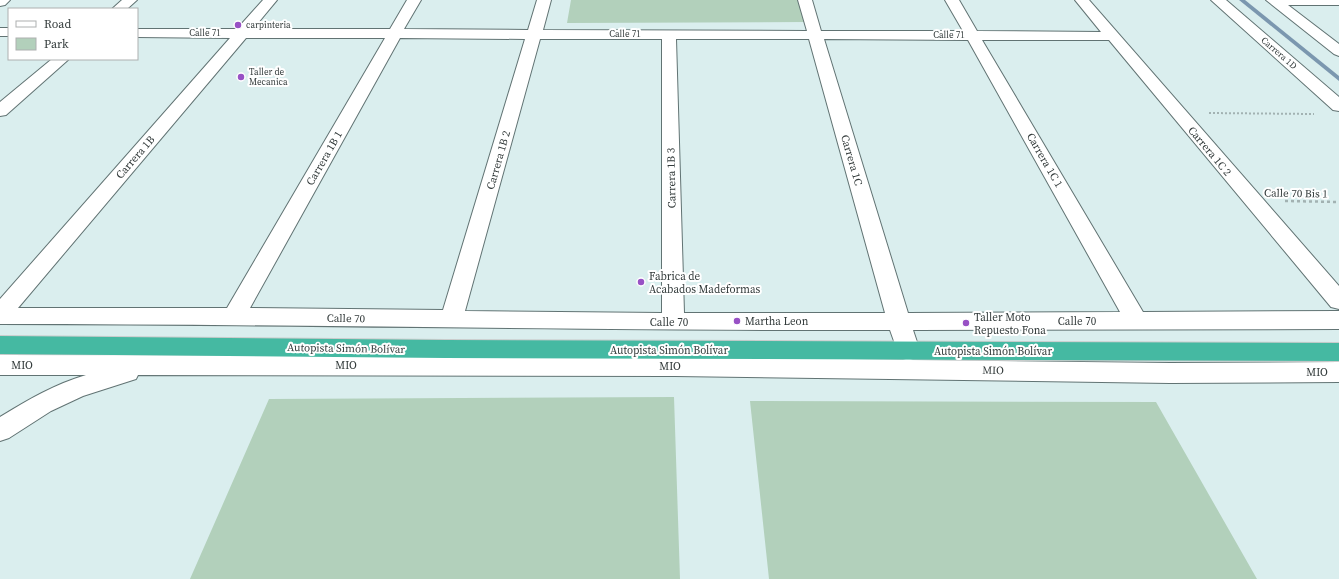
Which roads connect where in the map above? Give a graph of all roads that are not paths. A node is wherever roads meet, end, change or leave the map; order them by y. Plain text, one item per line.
1 (3, 0) edge
2 (130, 0) edge
3 (270, 0) edge
4 (414, 0) edge
5 (544, 0) edge
6 (805, 0) edge
7 (952, 0) edge
8 (1082, 0) edge
9 (1218, 0) edge
10 (1274, 1) edge
11 (0, 2) edge
12 (1339, 2) edge
13 (120, 8) edge
14 (138, 33) edge
15 (242, 33) junction
16 (394, 34) junction
17 (534, 34) junction
18 (668, 34) junction
19 (814, 35) junction
20 (973, 36) junction
21 (1114, 36) junction
22 (1339, 51) edge
23 (60, 60) edge
24 (1339, 106) edge
25 (0, 111) edge
26 (1339, 301) edge
27 (0, 315) edge
28 (234, 316) junction
29 (451, 320) junction
30 (899, 320) junction
31 (1339, 320) edge
32 (1137, 321) junction
33 (673, 322) junction
34 (0, 345) edge
35 (908, 351) junction
36 (1339, 352) edge
37 (0, 365) edge
38 (149, 366) junction
39 (1339, 372) edge
40 (0, 430) edge

1 - 11 street
2 - 13 street
3 - 15 street, Carrera 1B
4 - 16 street, Carrera 1B 1
5 - 17 street, Carrera 1B 2
6 - 19 street, Carrera 1C
7 - 20 street, Carrera 1C 1
8 - 21 street, Carrera 1C 2
9 - 24 street, Carrera 1D
10 - 12 street
10 - 22 street
14 - 15 street, Calle 71
15 - 16 street, Calle 71
15 - 27 street, Carrera 1B
16 - 17 street, Calle 71
16 - 28 street, Carrera 1B 1
17 - 18 street, Calle 71
17 - 29 street, Carrera 1B 2
18 - 19 street, Calle 71
18 - 33 street, Carrera 1B 3
19 - 20 street, Calle 71
19 - 30 street, Carrera 1C
20 - 21 street, Calle 71
20 - 32 street, Carrera 1C 1
21 - 26 street, Carrera 1C 2
23 - 25 street
27 - 28 street, Calle 70
28 - 29 street, Calle 70
29 - 33 street, Calle 70
30 - 32 street, Calle 70
30 - 33 street, Calle 70
30 - 35 street, Carrera 1C
31 - 32 street, Calle 70
34 - 35 highway, Autopista Simón Bolívar
35 - 36 highway, Autopista Simón Bolívar
37 - 38 street, MIO
38 - 39 street, MIO
38 - 40 street

